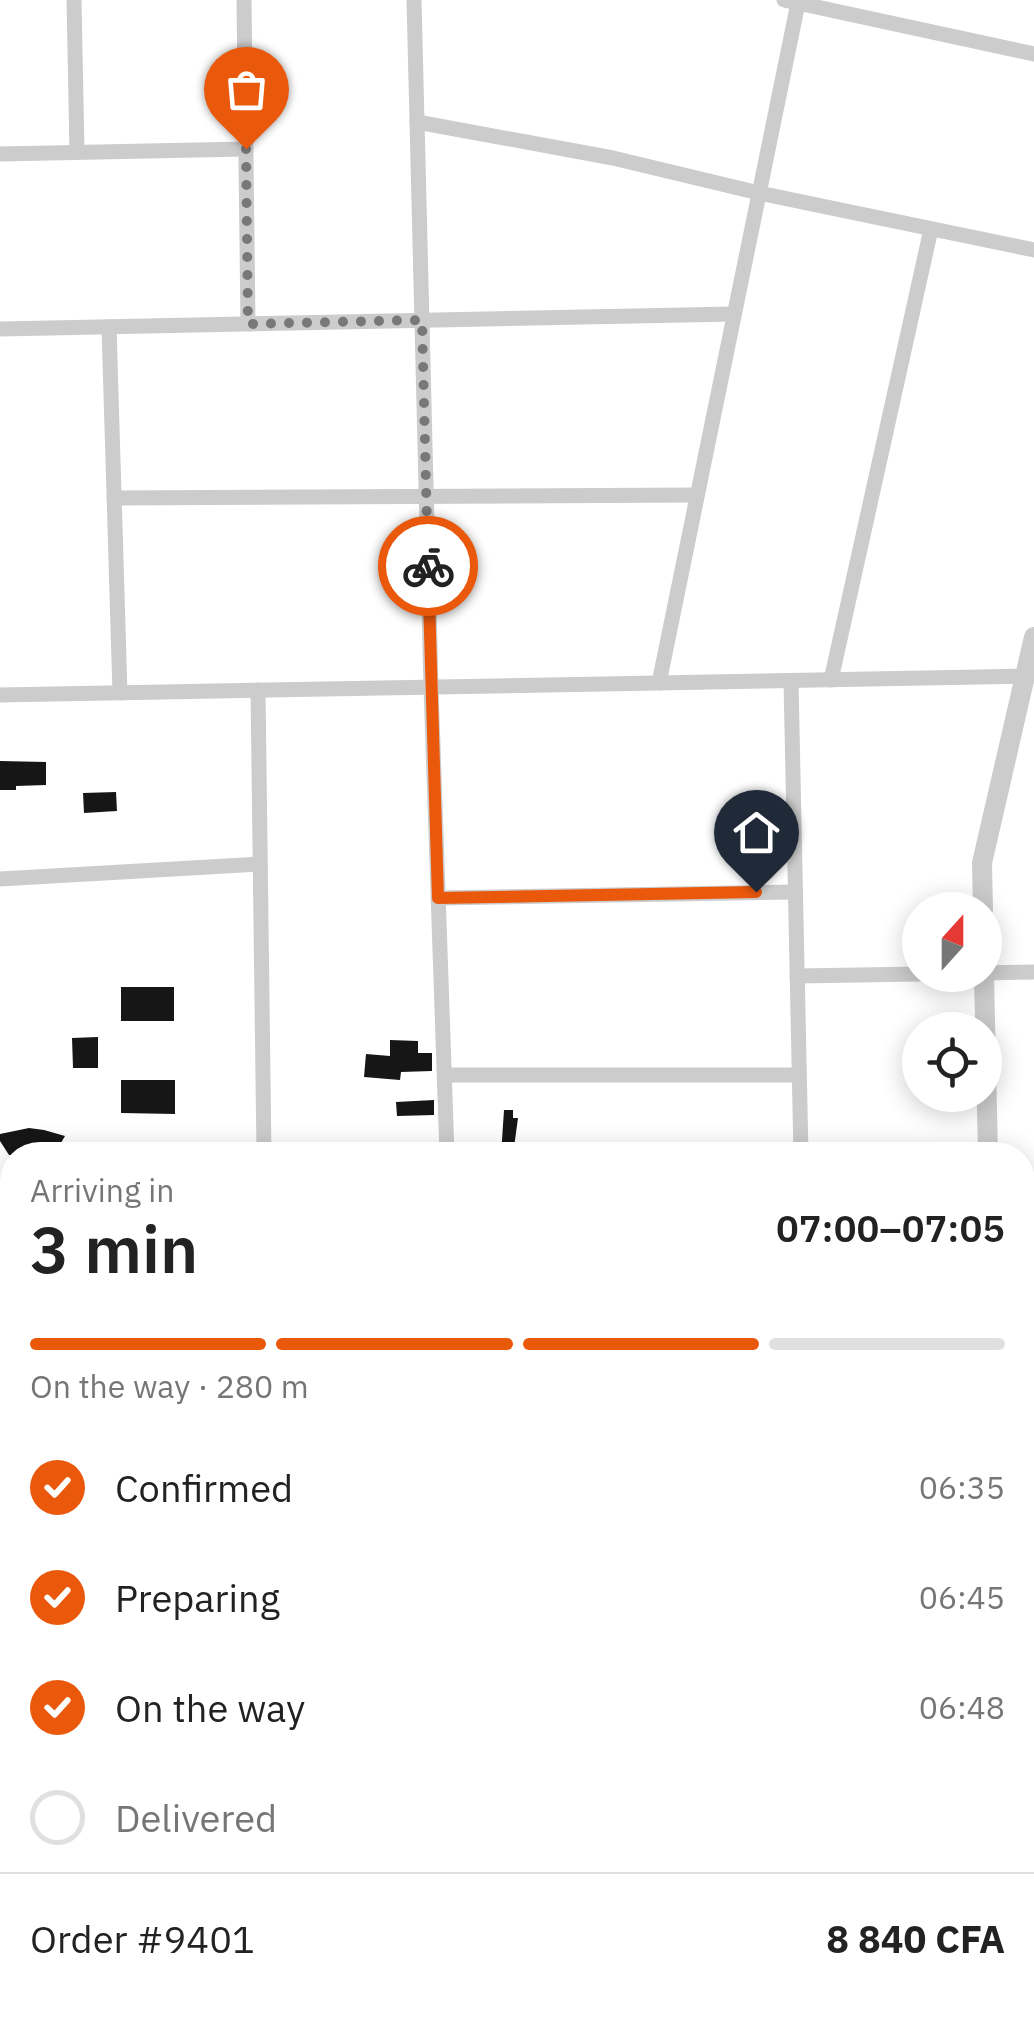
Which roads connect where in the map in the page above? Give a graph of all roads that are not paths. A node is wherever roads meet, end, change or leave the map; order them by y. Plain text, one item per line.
1 (74, 0) edge
2 (244, 0) edge
3 (414, 0) edge
4 (791, 2) edge
5 (1034, 54) edge
6 (417, 122) junction
7 (246, 149) junction
8 (77, 152) junction
9 (0, 154) edge
10 (759, 193) junction
11 (931, 229) junction
12 (1034, 250) edge
13 (734, 314) junction
14 (422, 320) junction
15 (248, 324) junction
16 (109, 327) junction
17 (0, 329) edge
18 (696, 495) junction
19 (426, 496) junction
20 (114, 498) junction
21 (1034, 637) edge
22 (1030, 676) edge
23 (791, 680) junction
24 (831, 680) junction
25 (658, 683) junction
26 (431, 687) junction
27 (258, 690) junction
28 (120, 692) junction
29 (0, 695) edge
30 (260, 864) junction
31 (0, 878) edge
32 (795, 892) junction
33 (983, 892) edge
34 (438, 898) junction
35 (1034, 972) edge
36 (1002, 973) edge
37 (902, 974) edge
38 (797, 976) junction
39 (985, 992) edge
40 (799, 1074) junction
41 (444, 1075) junction
42 (264, 1142) edge
43 (447, 1142) edge
44 (801, 1142) edge
45 (988, 1142) edge

1 - 8 street
2 - 7 street
3 - 6 street
4 - 5 street
4 - 10 street
6 - 10 street
6 - 14 street
7 - 8 street
7 - 15 street
8 - 9 street
10 - 11 street
10 - 13 street
11 - 12 street
11 - 24 street
13 - 14 street
13 - 18 street
14 - 15 street
14 - 19 street
15 - 16 street
16 - 17 street
16 - 20 street
18 - 19 street
18 - 25 street
19 - 20 street
19 - 26 street
20 - 28 street
21 - 22 street
22 - 24 street
22 - 33 street
23 - 24 street
23 - 25 street
23 - 32 street
25 - 26 street
26 - 27 street
26 - 34 street
27 - 28 street
27 - 30 street
28 - 29 street
30 - 31 street
30 - 42 street
32 - 34 street
32 - 38 street
34 - 41 street
35 - 36 street
37 - 38 street
38 - 40 street
39 - 45 street
40 - 41 street
40 - 44 street
41 - 43 street

